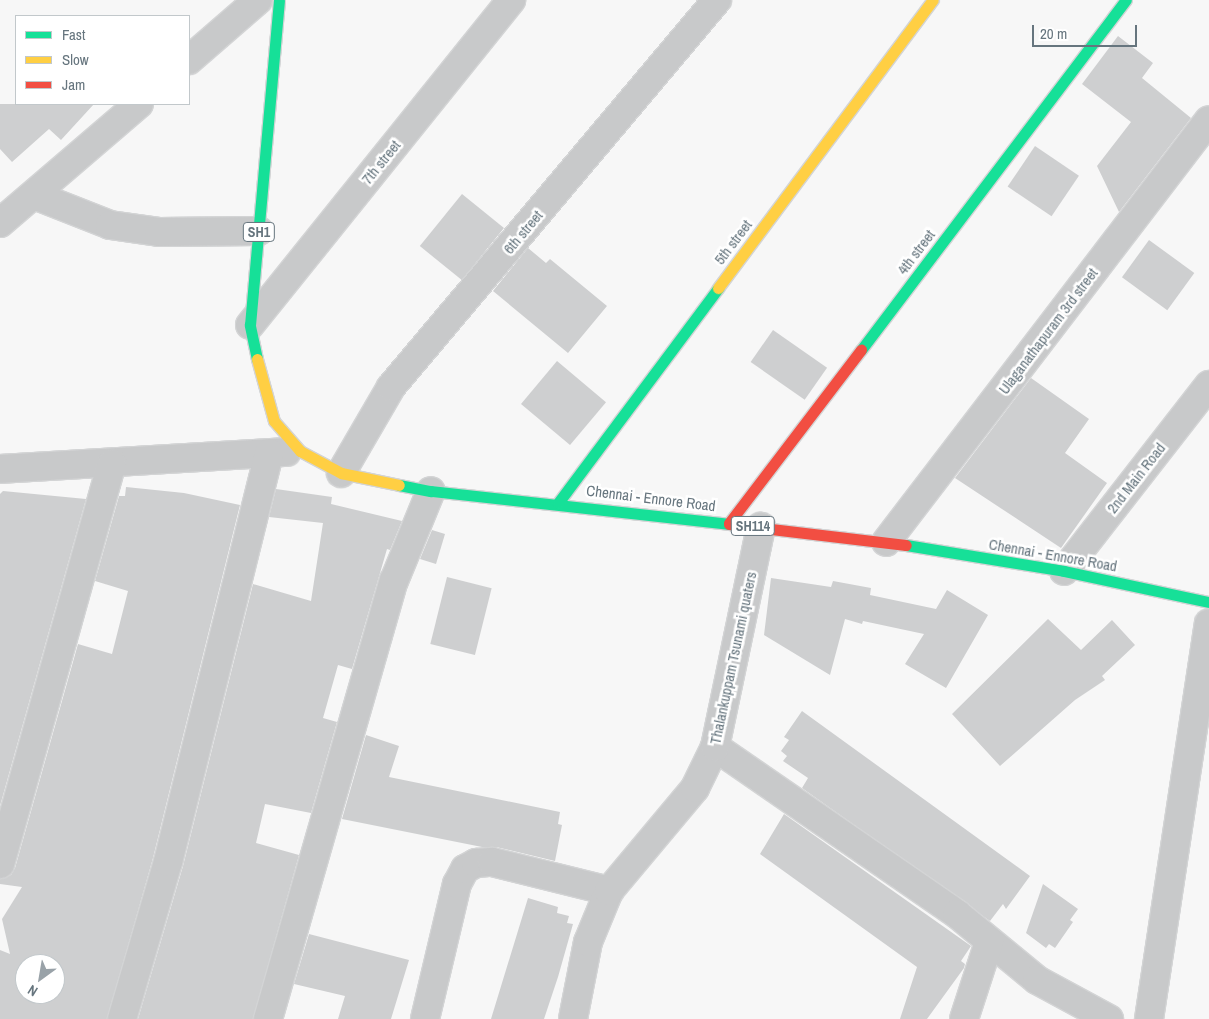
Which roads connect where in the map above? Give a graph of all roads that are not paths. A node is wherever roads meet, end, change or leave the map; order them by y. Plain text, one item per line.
1 (258, 0) edge
2 (279, 0) edge
3 (511, 0) edge
4 (717, 0) edge
5 (933, 0) edge
6 (1126, 0) edge
7 (190, 59) edge
8 (137, 105) edge
9 (1209, 120) edge
10 (34, 195) junction
11 (0, 223) edge
12 (259, 231) junction
13 (250, 325) junction
14 (1209, 385) edge
15 (300, 451) junction
16 (269, 453) junction
17 (112, 463) junction
18 (0, 469) edge
19 (341, 472) junction
20 (431, 491) junction
21 (558, 502) junction
22 (729, 523) junction
23 (761, 527) junction
24 (886, 542) junction
25 (1064, 571) junction
26 (1209, 602) edge
27 (1209, 624) edge
28 (714, 747) junction
29 (0, 864) edge
30 (609, 891) junction
31 (990, 942) junction
32 (122, 1019) edge
33 (268, 1019) edge
34 (425, 1019) edge
35 (572, 1019) edge
36 (964, 1019) edge
37 (1109, 1019) edge
38 (1149, 1019) edge

1 - 7 street
2 - 12 main road, SH1
3 - 13 street, 7th street
4 - 19 street, 6th street
5 - 21 main road, 5th street
6 - 22 main road, 4th street
8 - 10 street
9 - 24 street, Ulaganathapuram 3rd street
10 - 11 street
10 - 12 street
12 - 13 main road, SH1
13 - 15 main road, SH1
14 - 25 street, 2nd Main Road
15 - 16 street
15 - 19 main road, Chennai - Ennore Road / SH114
16 - 17 street
16 - 32 street
17 - 18 street
17 - 29 street
19 - 20 main road, Chennai - Ennore Road / SH114
20 - 21 main road, Chennai - Ennore Road / SH114
20 - 33 street
21 - 22 main road, Chennai - Ennore Road / SH114
22 - 23 main road, Chennai - Ennore Road / SH114
23 - 24 main road, Chennai - Ennore Road / SH114
23 - 28 street, Thalankuppam Tsunami quaters
24 - 25 main road, Chennai - Ennore Road / SH114
25 - 26 main road, Chennai - Ennore Road / SH114
27 - 38 street
28 - 30 street, Thalankuppam Tsunami quaters
28 - 31 street
30 - 34 street
30 - 35 street, Thalankuppam Tsunami quaters
31 - 36 street
31 - 37 street

